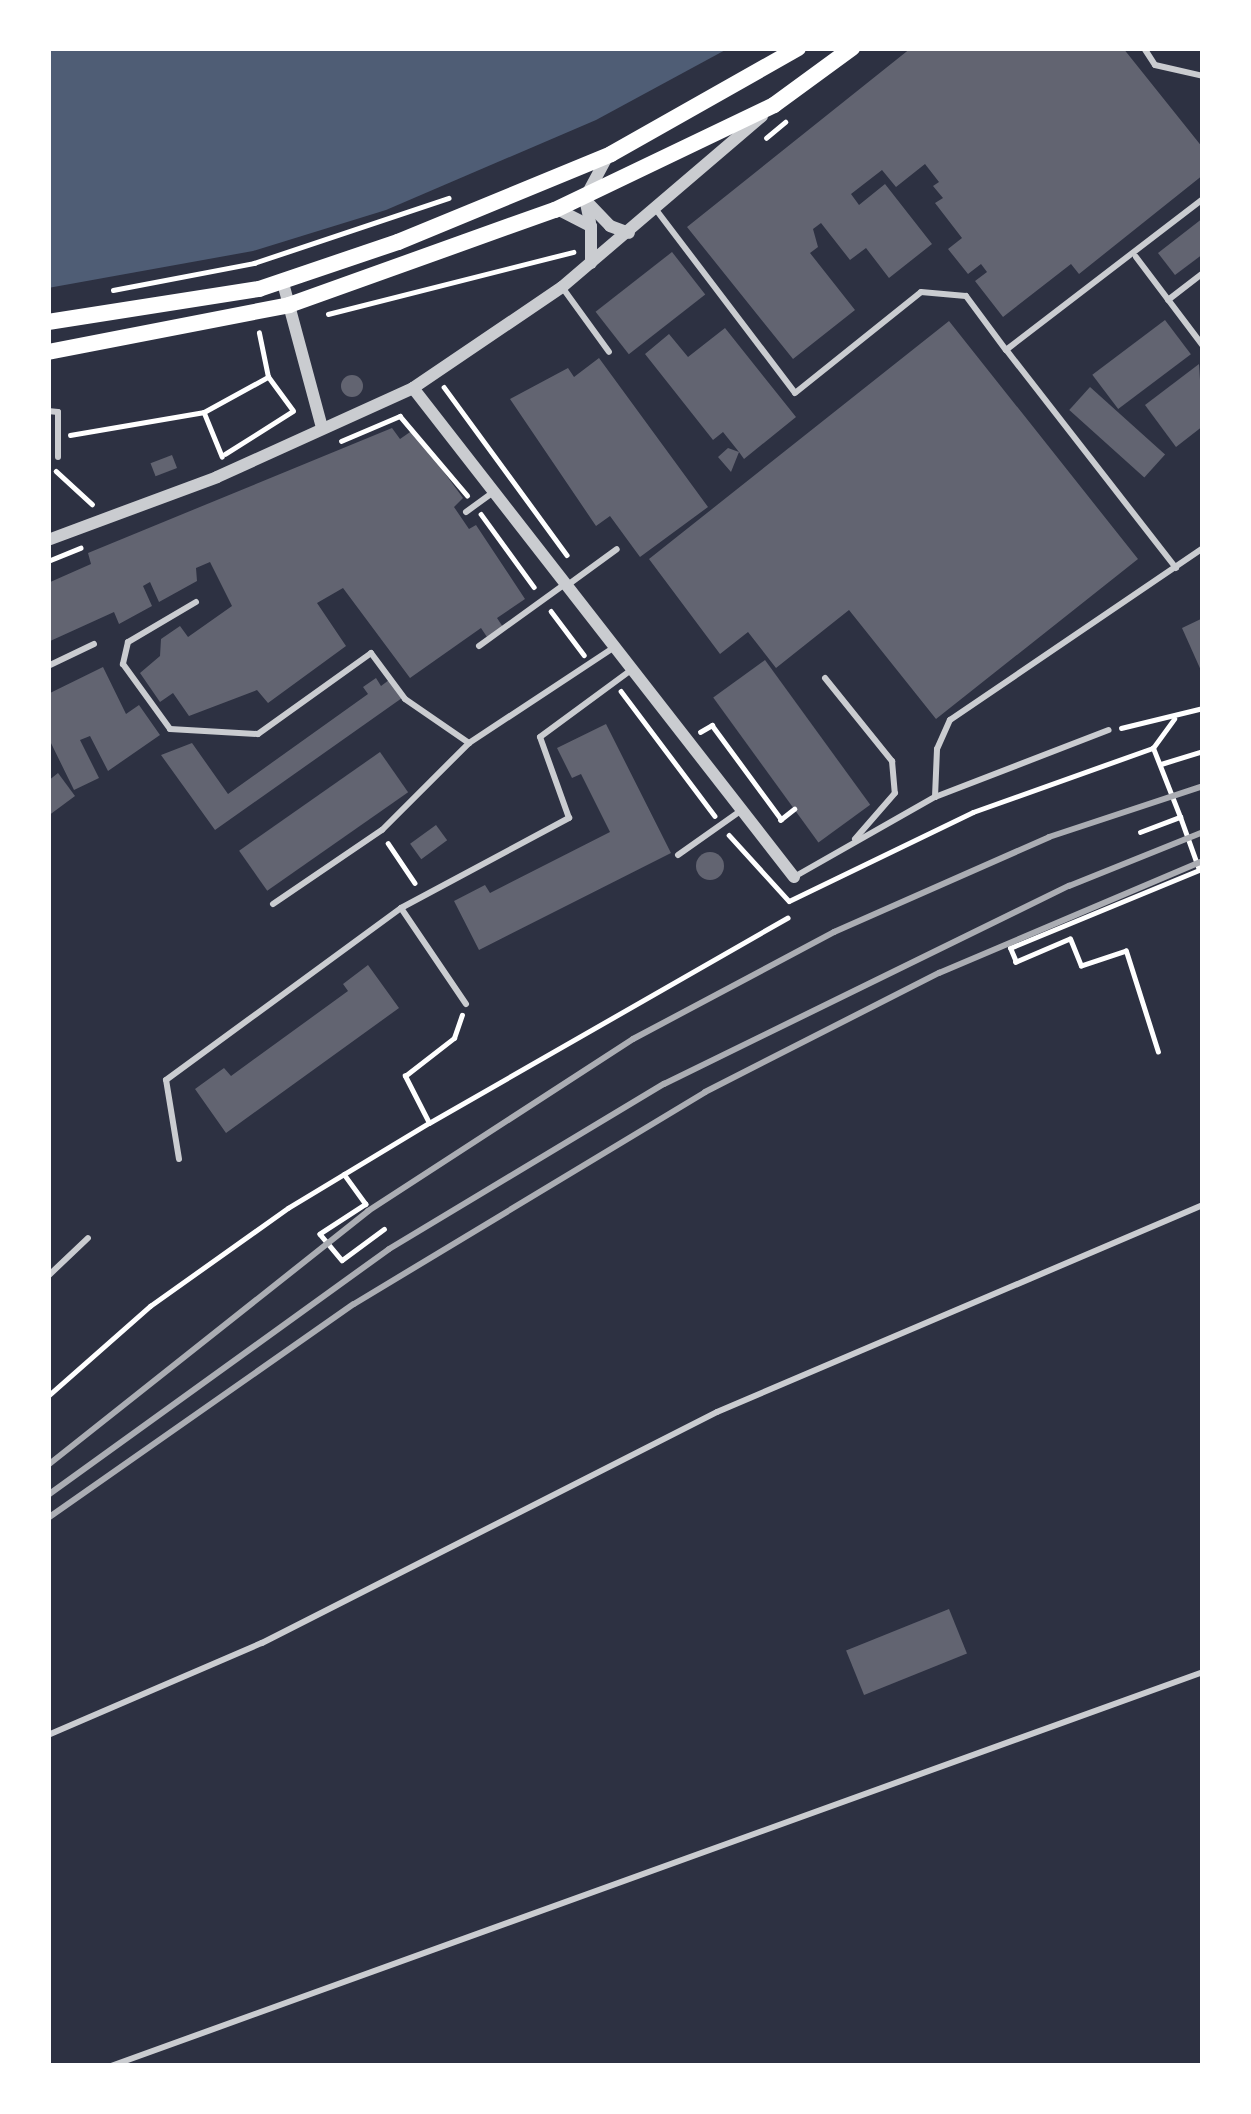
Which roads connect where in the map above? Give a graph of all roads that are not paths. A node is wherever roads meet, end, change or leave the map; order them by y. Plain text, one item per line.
1 (798, 48) edge
2 (852, 48) edge
3 (1144, 48) edge
4 (1203, 76) edge
5 (773, 105) junction
6 (610, 154) junction
7 (585, 198) junction
8 (1203, 199) edge
9 (555, 210) junction
10 (657, 211) junction
11 (591, 226) junction
12 (629, 232) junction
13 (1136, 256) junction
14 (590, 264) junction
15 (1203, 273) edge
16 (283, 283) junction
17 (562, 287) junction
18 (1168, 300) junction
19 (289, 305) junction
20 (48, 322) edge
21 (1203, 346) edge
22 (1006, 350) junction
23 (48, 352) edge
24 (609, 352) dead end
25 (413, 388) junction
26 (48, 411) edge
27 (322, 428) junction
28 (58, 457) dead end
29 (494, 492) junction
30 (466, 512) dead end
31 (48, 540) edge
32 (1203, 548) edge
33 (617, 550) dead end
34 (1176, 568) junction
35 (565, 585) junction
36 (196, 602) dead end
37 (94, 644) dead end
38 (479, 646) dead end
39 (613, 649) junction
40 (48, 666) edge
41 (630, 671) junction
42 (825, 678) dead end
43 (1109, 730) road end
44 (469, 743) junction
45 (934, 797) junction
46 (739, 812) junction
47 (852, 843) junction
48 (678, 855) dead end
49 (794, 877) joint
50 (273, 904) dead end
51 (401, 908) junction
52 (466, 1004) road end
53 (179, 1159) dead end
54 (1203, 1205) edge
55 (88, 1238) dead end
56 (48, 1276) edge
57 (1203, 1672) edge
58 (48, 1735) edge
59 (111, 2066) edge

1 - 6 main road
2 - 5 main road
3 - 4 lane
5 - 7 main road
5 - 10 street
6 - 7 street
6 - 16 main road
7 - 9 main road
7 - 11 street
7 - 12 street
8 - 13 lane
9 - 11 street
9 - 19 main road
10 - 12 street
10 - 22 lane
11 - 14 street
12 - 14 street
13 - 18 lane
13 - 22 lane
14 - 17 street
15 - 18 lane
16 - 19 street
16 - 20 main road
17 - 24 lane
17 - 25 street
18 - 21 lane
19 - 23 main road
19 - 27 street
22 - 34 lane
25 - 27 street
25 - 29 street
26 - 28 lane
27 - 31 street
29 - 30 lane
29 - 35 street
32 - 34 lane
33 - 35 lane
34 - 45 lane
35 - 38 lane
35 - 39 street
36 - 44 lane
37 - 40 lane
39 - 41 street
39 - 44 lane
41 - 46 street
41 - 51 lane
42 - 47 lane
43 - 45 lane
44 - 50 lane
45 - 47 lane
46 - 48 lane
46 - 49 street
47 - 49 lane
51 - 52 lane
51 - 53 lane
54 - 58 lane
55 - 56 lane
57 - 59 lane

